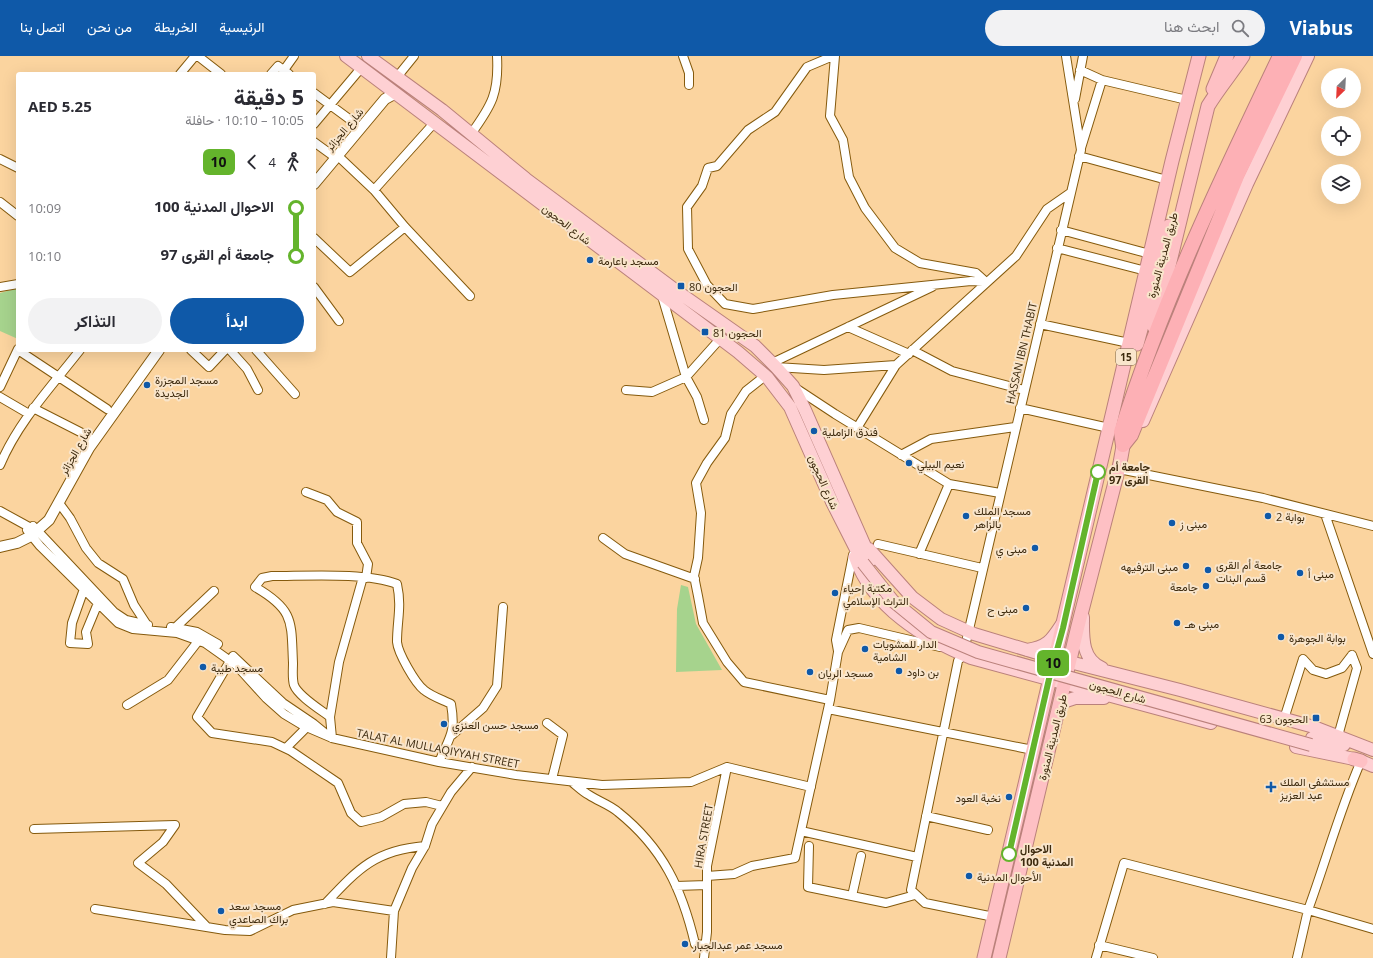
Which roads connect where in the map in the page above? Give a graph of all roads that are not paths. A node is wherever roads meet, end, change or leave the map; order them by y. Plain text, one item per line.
1 (294, 56) edge
2 (346, 56) edge
3 (414, 56) edge
4 (497, 56) edge
5 (683, 56) edge
6 (834, 56) edge
7 (1066, 56) edge
8 (1083, 56) edge
9 (1199, 56) edge
10 (1227, 56) edge
11 (1243, 56) edge
12 (1280, 56) edge
13 (1295, 56) edge
14 (1308, 56) edge
15 (193, 57) edge
16 (372, 57) edge
17 (362, 68) junction
18 (1080, 70) junction
19 (182, 72) edge
20 (218, 72) edge
21 (272, 72) edge
22 (286, 72) edge
23 (397, 77) junction
24 (1102, 80) junction
25 (384, 85) junction
26 (689, 85) dead end
27 (396, 93) junction
28 (316, 95) edge
29 (1187, 100) junction
30 (329, 105) junction
31 (1074, 106) junction
32 (316, 121) edge
33 (435, 122) junction
34 (356, 124) junction
35 (471, 134) junction
36 (316, 143) edge
37 (1080, 153) junction
38 (335, 156) junction
39 (0, 159) edge
40 (16, 167) edge
41 (316, 172) edge
42 (1167, 180) junction
43 (316, 181) edge
44 (374, 190) junction
45 (1070, 193) junction
46 (0, 202) edge
47 (16, 214) edge
48 (405, 227) junction
49 (1061, 230) junction
50 (316, 240) edge
51 (1057, 248) junction
52 (1150, 254) junction
53 (1146, 271) junction
54 (987, 282) junction
55 (16, 284) edge
56 (938, 284) junction
57 (0, 287) edge
58 (316, 290) edge
59 (470, 296) dead end
60 (662, 296) junction
61 (338, 321) dead end
62 (1040, 324) junction
63 (848, 327) junction
64 (720, 340) junction
65 (1129, 343) junction
66 (17, 352) edge
67 (21, 352) edge
68 (78, 352) edge
69 (149, 352) edge
70 (158, 352) edge
71 (193, 352) edge
72 (223, 352) edge
73 (232, 352) edge
74 (258, 352) edge
75 (910, 352) junction
76 (774, 365) junction
77 (896, 365) junction
78 (59, 376) junction
79 (765, 376) junction
80 (686, 377) junction
81 (793, 386) junction
82 (0, 387) edge
83 (258, 390) dead end
84 (626, 390) dead end
85 (1024, 390) junction
86 (296, 394) dead end
87 (0, 397) edge
88 (1020, 408) junction
89 (107, 409) junction
90 (31, 411) junction
91 (704, 420) dead end
92 (1015, 427) junction
93 (857, 428) junction
94 (1108, 428) junction
95 (88, 436) junction
96 (1123, 445) junction
97 (901, 454) junction
98 (1102, 455) junction
99 (0, 466) edge
100 (1120, 466) junction
101 (949, 484) junction
102 (306, 492) dead end
103 (1000, 493) junction
104 (59, 503) junction
105 (0, 511) edge
106 (1325, 514) junction
107 (1373, 526) edge
108 (846, 529) junction
109 (32, 530) junction
110 (603, 538) dead end
111 (0, 540) edge
112 (864, 543) junction
113 (878, 544) dead end
114 (0, 546) edge
115 (854, 553) junction
116 (919, 554) junction
117 (867, 562) junction
118 (982, 568) junction
119 (364, 577) junction
120 (694, 579) junction
121 (84, 589) junction
122 (214, 591) dead end
123 (98, 604) junction
124 (502, 607) dead end
125 (1083, 608) junction
126 (1065, 619) junction
127 (147, 625) junction
128 (176, 628) junction
129 (968, 632) junction
130 (199, 640) junction
131 (945, 648) junction
132 (1026, 650) junction
133 (838, 652) junction
134 (1373, 654) edge
135 (963, 655) junction
136 (1054, 658) junction
137 (230, 660) junction
138 (1070, 662) junction
139 (1118, 675) junction
140 (1049, 679) junction
141 (1065, 683) junction
142 (1121, 698) junction
143 (830, 700) junction
144 (1060, 703) junction
145 (127, 705) dead end
146 (828, 709) junction
147 (330, 717) junction
148 (1284, 719) junction
149 (547, 723) dead end
150 (306, 727) junction
151 (944, 731) junction
152 (452, 735) junction
153 (1338, 736) junction
154 (329, 737) junction
155 (1312, 741) junction
156 (286, 748) junction
157 (1033, 750) junction
158 (1373, 751) edge
159 (439, 762) junction
160 (1363, 762) edge
161 (727, 767) junction
162 (472, 768) junction
163 (552, 779) junction
164 (571, 781) junction
165 (810, 787) junction
166 (442, 806) junction
167 (926, 816) junction
168 (34, 829) dead end
169 (988, 830) dead end
170 (801, 831) junction
171 (425, 846) junction
172 (809, 846) dead end
173 (861, 856) dead end
174 (917, 857) junction
175 (707, 876) junction
176 (707, 885) junction
177 (676, 886) junction
178 (915, 895) junction
179 (852, 896) junction
180 (325, 904) junction
181 (95, 909) dead end
182 (1308, 910) junction
183 (394, 911) junction
184 (994, 917) junction
185 (207, 927) junction
186 (1373, 929) edge
187 (705, 945) junction
188 (1099, 945) junction
189 (391, 958) edge
190 (704, 958) edge
191 (984, 958) edge
192 (999, 958) edge
193 (1096, 958) edge
194 (1153, 958) edge
195 (1297, 958) edge

1 - 22 street
2 - 17 main road, شارع الحجون
3 - 23 street
4 - 35 street
5 - 26 street
6 - 54 street
6 - 56 street
7 - 31 street, HASSAN IBN THABIT
8 - 18 street
9 - 29 highway, طريق المدينة المنورة / 15
10 - 98 highway, طريق المدينة المنورة / 15
11 - 96 highway, طريق المدينة المنورة
12 - 96 highway
13 - 96 highway
14 - 100 main road
15 - 19 street
15 - 20 street
16 - 23 main road, شارع الحجون
17 - 25 main road, شارع الحجون
17 - 30 street
18 - 24 street
18 - 31 street
21 - 22 street
23 - 35 main road, شارع الحجون
24 - 29 street
24 - 37 street
25 - 27 main road, شارع الحجون
25 - 34 street, شارع الجزائر
27 - 33 main road, شارع الحجون
27 - 38 street, شارع الجزائر
28 - 30 street
29 - 42 highway, طريق المدينة المنورة / 15
30 - 32 street
30 - 34 street
31 - 37 street, HASSAN IBN THABIT
33 - 44 street
33 - 60 main road, شارع الحجون
34 - 38 street, شارع الجزائر
35 - 76 main road, شارع الحجون
36 - 38 street
37 - 42 street
37 - 45 street, HASSAN IBN THABIT
38 - 41 street, شارع الجزائر
38 - 43 street, شارع الجزائر
38 - 44 street
39 - 40 street
42 - 52 highway, طريق المدينة المنورة / 15
44 - 48 street
45 - 49 street, HASSAN IBN THABIT
45 - 54 street
46 - 47 street
48 - 50 street
48 - 59 street
49 - 51 street, HASSAN IBN THABIT
49 - 52 street
51 - 53 street
51 - 62 street, HASSAN IBN THABIT
52 - 53 highway, طريق المدينة المنورة / 15
53 - 65 highway, طريق المدينة المنورة / 15
54 - 56 street
54 - 75 street
55 - 57 street
56 - 63 street
58 - 61 street
60 - 64 main road, شارع الحجون
60 - 80 street
62 - 65 street
62 - 85 street, HASSAN IBN THABIT
63 - 75 street
63 - 76 street
64 - 79 main road, شارع الحجون
64 - 80 street
65 - 94 highway, طريق المدينة المنورة / 15
66 - 82 street
67 - 78 street
68 - 78 street
69 - 89 street, شارع الجزائر
70 - 104 street, شارع الجزائر
71 - 72 street
73 - 83 street
74 - 86 street
75 - 77 street
75 - 85 street
76 - 77 street
76 - 81 main road, شارع الحجون
77 - 93 street
78 - 89 street
78 - 90 street
79 - 108 main road, شارع الحجون
79 - 120 street
80 - 84 street
80 - 91 street
81 - 93 street
81 - 112 main road, شارع الحجون
85 - 88 street, HASSAN IBN THABIT
87 - 90 street
88 - 92 street, HASSAN IBN THABIT
88 - 94 street
89 - 95 street, شارع الجزائر
90 - 95 street
90 - 99 street
92 - 97 street
92 - 103 street, HASSAN IBN THABIT
93 - 97 street
94 - 98 highway, طريق المدينة المنورة / 15
95 - 109 street, شارع الجزائر
96 - 100 highway, طريق المدينة المنورة
97 - 101 street
98 - 126 highway, طريق المدينة المنورة / 15
100 - 106 street
100 - 125 highway, طريق المدينة المنورة
101 - 103 street
101 - 116 street
102 - 119 street
103 - 118 street, HASSAN IBN THABIT
104 - 109 street, شارع الجزائر
104 - 127 street
105 - 109 street
106 - 107 street
106 - 134 street
108 - 115 main road
108 - 117 main road, شارع الحجون
109 - 111 street, شارع الجزائر
109 - 114 street, شارع الجزائر
109 - 121 street, TALAT AL MULLAQIYYAH STREET
109 - 127 street
110 - 120 street
112 - 117 main road, شارع الحجون
112 - 129 main road
113 - 116 street
115 - 131 main road
115 - 133 street
116 - 118 street
117 - 155 main road, شارع الحجون, bridge
118 - 129 street, HASSAN IBN THABIT
119 - 147 street
119 - 147 street
119 - 152 street
120 - 143 street
121 - 123 street, TALAT AL MULLAQIYYAH STREET
121 - 123 street
122 - 128 street
123 - 130 street, TALAT AL MULLAQIYYAH STREET
124 - 152 street
125 - 138 highway, طريق المدينة المنورة
125 - 139 main road
126 - 132 main road
126 - 136 highway, طريق المدينة المنورة / 15
127 - 128 street
128 - 154 street
129 - 132 main road
129 - 135 street, HASSAN IBN THABIT
130 - 137 street, TALAT AL MULLAQIYYAH STREET
130 - 145 street
131 - 133 street
131 - 135 main road
132 - 136 main road
133 - 143 street
135 - 140 main road
135 - 151 street, HASSAN IBN THABIT
136 - 138 main road
136 - 140 highway, طريق المدينة المنورة / 15
137 - 150 street, TALAT AL MULLAQIYYAH STREET
137 - 156 street
138 - 139 main road
138 - 141 highway, طريق المدينة المنورة
139 - 148 main road
140 - 141 main road
140 - 157 highway, طريق المدينة المنورة / 15
141 - 142 main road
141 - 144 highway, طريق المدينة المنورة
142 - 144 main road
142 - 160 main road
143 - 146 street
144 - 192 highway, طريق المدينة المنورة
146 - 151 street
146 - 165 street
147 - 154 street
148 - 153 main road
148 - 153 street
149 - 163 street
150 - 154 street, TALAT AL MULLAQIYYAH STREET
150 - 156 street
151 - 157 street
151 - 167 street, HASSAN IBN THABIT
152 - 159 street
153 - 158 main road
154 - 159 street, TALAT AL MULLAQIYYAH STREET
155 - 158 main road, شارع الحجون
155 - 160 main road, شارع الحجون
156 - 166 street
157 - 184 highway, طريق المدينة المنورة / 15
159 - 162 street, TALAT AL MULLAQIYYAH STREET
160 - 182 street
161 - 164 street, TALAT AL MULLAQIYYAH STREET
161 - 165 street
161 - 175 street, HIRA STREET
162 - 163 street, TALAT AL MULLAQIYYAH STREET
162 - 166 street
163 - 164 street, TALAT AL MULLAQIYYAH STREET
164 - 177 street
165 - 170 street
166 - 171 street
167 - 169 street
167 - 174 street, HASSAN IBN THABIT
168 - 185 street
170 - 174 street
170 - 175 street
171 - 180 street
171 - 183 street
172 - 179 street
173 - 179 street
174 - 178 street, HASSAN IBN THABIT
175 - 176 street, HIRA STREET
176 - 177 street
176 - 187 street, HIRA STREET
177 - 187 street
178 - 179 street
178 - 184 street
180 - 183 street
180 - 185 street
181 - 185 street
182 - 186 street
182 - 188 street
182 - 195 street
183 - 189 street
184 - 191 highway, طريق المدينة المنورة / 15
187 - 190 street, HIRA STREET
188 - 193 street
188 - 194 street

